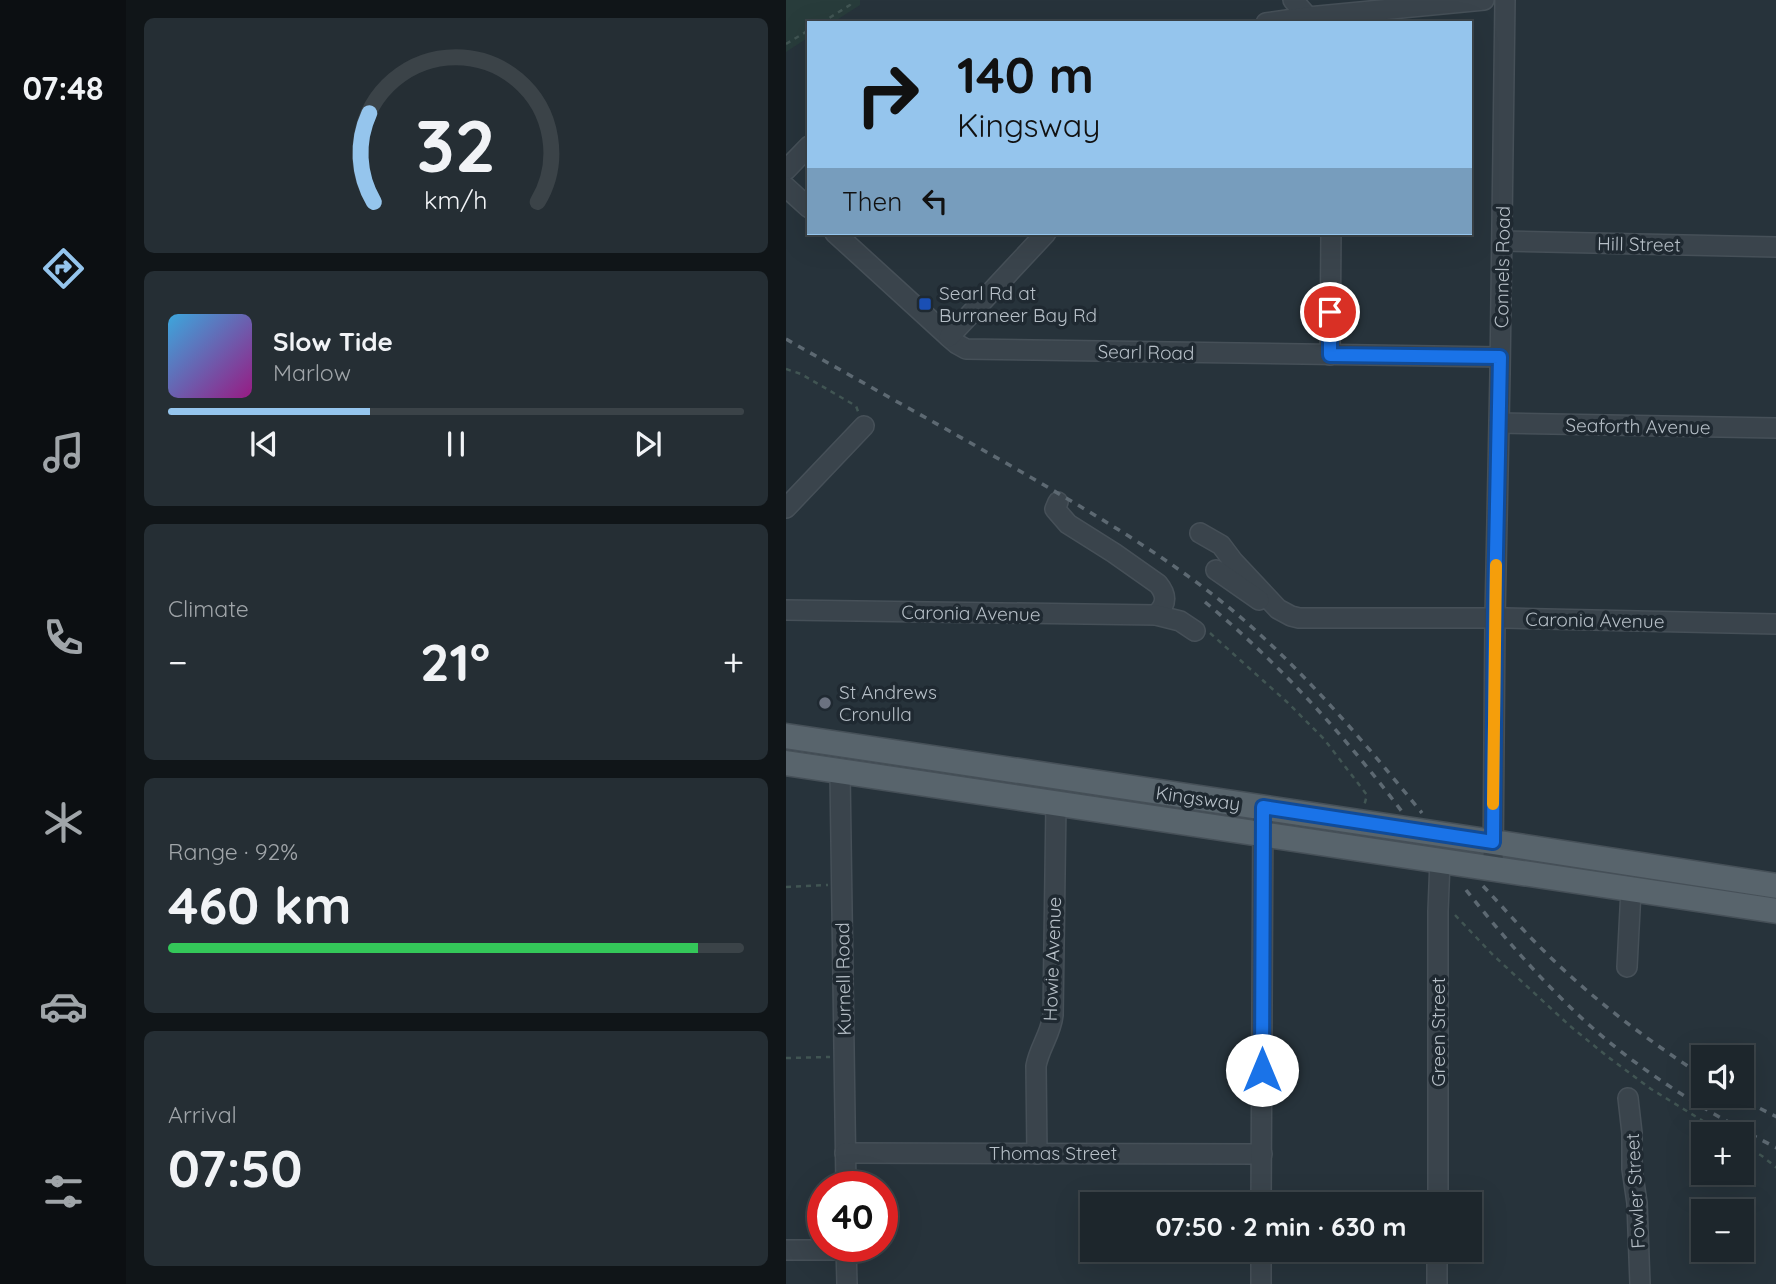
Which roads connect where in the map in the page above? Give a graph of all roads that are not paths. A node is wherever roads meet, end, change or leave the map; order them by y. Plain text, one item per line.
1 (1293, 0) edge
2 (1484, 0) edge
3 (1505, 0) edge
4 (1448, 2) edge
5 (1308, 17) junction
6 (1333, 19) edge
7 (1280, 21) edge
8 (807, 148) edge
9 (786, 170) edge
10 (786, 187) edge
11 (807, 206) edge
12 (837, 235) edge
13 (1044, 235) edge
14 (1331, 235) edge
15 (1502, 242) junction
16 (1776, 247) edge
17 (949, 337) junction
18 (1330, 355) junction
19 (1500, 357) junction
20 (1499, 423) junction
21 (864, 425) road end
22 (1776, 428) edge
23 (1058, 502) dead end
24 (786, 508) edge
25 (1200, 533) dead end
26 (1216, 570) dead end
27 (1278, 608) junction
28 (786, 610) edge
29 (1156, 615) junction
30 (1495, 618) junction
31 (1776, 624) edge
32 (1195, 631) road end
33 (786, 736) edge
34 (786, 763) edge
35 (840, 772) junction
36 (1056, 804) junction
37 (1263, 807) junction
38 (1262, 834) junction
39 (1493, 842) junction
40 (1440, 861) junction
41 (1493, 869) junction
42 (1776, 886) edge
43 (1631, 890) junction
44 (1776, 911) edge
45 (1627, 967) dead end
46 (1628, 1098) dead end
47 (845, 1153) junction
48 (1037, 1154) junction
49 (1262, 1154) junction
50 (846, 1171) edge
51 (1261, 1192) edge
52 (1438, 1192) edge
53 (807, 1249) edge
54 (786, 1250) edge
55 (847, 1262) edge
56 (1261, 1262) edge
57 (1438, 1262) edge
58 (847, 1284) edge
59 (1261, 1284) edge
60 (1437, 1284) edge
61 (1640, 1284) edge

1 - 5 street
2 - 4 street
3 - 15 street, Connels Road
4 - 6 street
5 - 6 street
5 - 7 street
8 - 9 street
10 - 11 street
12 - 17 street, Searl Road
13 - 17 street
14 - 18 street
15 - 16 street, Hill Street
15 - 19 street, Connels Road
17 - 18 street, Searl Road
18 - 19 street, Searl Road
19 - 20 street, Connels Road
20 - 22 street, Seaforth Avenue
20 - 30 street, Connels Road
21 - 24 street
23 - 29 street
25 - 27 street
26 - 27 street, Caronia Avenue
27 - 30 street, Caronia Avenue
28 - 29 street, Caronia Avenue
29 - 32 street, Caronia Avenue
30 - 31 street, Caronia Avenue
30 - 39 street, Connels Road
33 - 37 main road, Kingsway
34 - 35 main road, Kingsway
35 - 36 main road, Kingsway
35 - 47 street, Kurnell Road
36 - 38 main road, Kingsway
36 - 48 street, Howie Avenue
37 - 38 street
37 - 39 main road, Kingsway
38 - 40 main road, Kingsway
38 - 49 street
39 - 41 street, Connels Road
39 - 42 main road, Kingsway
40 - 41 main road, Kingsway
40 - 52 street, Green Street
41 - 43 main road, Kingsway
43 - 44 main road, Kingsway
43 - 45 street
46 - 61 street, Fowler Street
47 - 48 street, Thomas Street
47 - 50 street, Kurnell Road
48 - 49 street, Thomas Street
49 - 51 street
53 - 54 street
55 - 58 street
56 - 59 street
57 - 60 street

